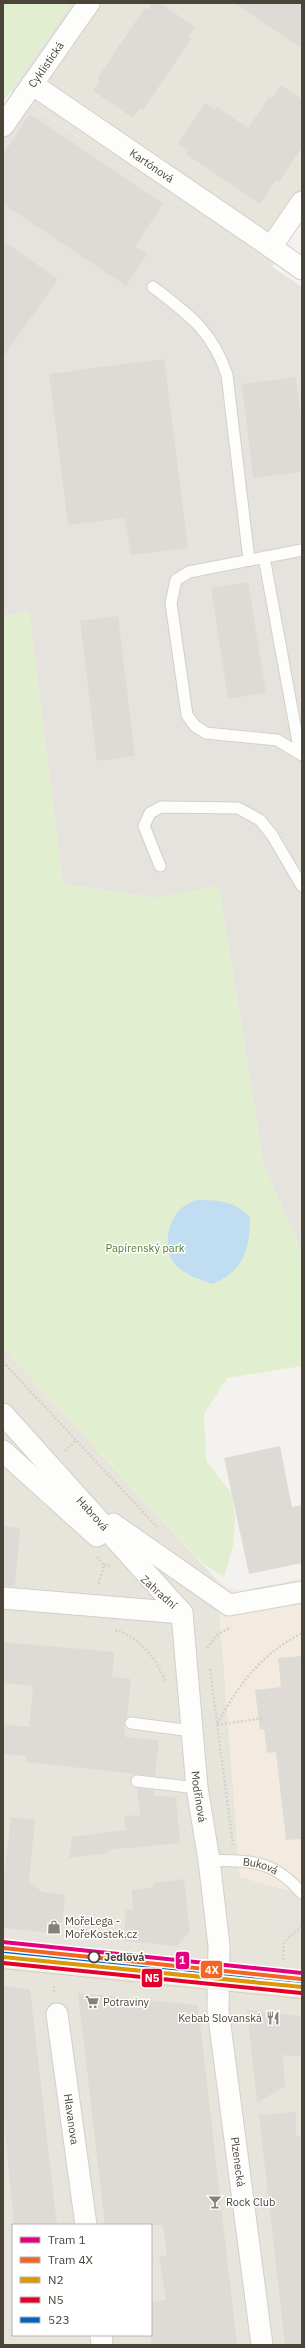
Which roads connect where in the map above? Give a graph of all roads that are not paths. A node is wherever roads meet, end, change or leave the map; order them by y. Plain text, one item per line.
1 (89, 3) edge
2 (32, 84) junction
3 (3, 126) edge
4 (302, 202) edge
5 (271, 247) junction
6 (302, 269) edge
7 (154, 287) dead end
8 (302, 550) edge
9 (264, 557) junction
10 (249, 560) junction
11 (301, 754) edge
12 (160, 866) dead end
13 (302, 886) edge
14 (3, 1414) edge
15 (3, 1447) edge
16 (3, 1451) edge
17 (302, 1592) edge
18 (3, 1598) edge
19 (182, 1613) junction
20 (131, 1723) dead end
21 (192, 1731) junction
22 (137, 1781) dead end
23 (197, 1788) junction
24 (209, 1860) junction
25 (302, 1893) edge
26 (3, 1957) edge
27 (219, 1979) junction
28 (302, 1988) edge
29 (56, 2014) dead end
30 (86, 2224) edge
31 (262, 2345) edge

1 - 2 street, Cyklistická
2 - 3 street, Cyklistická
2 - 5 street, Kartónová
4 - 5 street
5 - 6 street, Kartónová
7 - 10 lane
8 - 9 lane
9 - 10 lane
9 - 11 lane
10 - 11 lane
12 - 13 lane
14 - 19 street, Habrová
15 - 17 street
16 - 19 street, Zahradní
18 - 19 street, Zahradní
19 - 21 street, Modřínová
20 - 21 lane
21 - 23 street, Modřínová
22 - 23 lane
23 - 24 street, Modřínová
24 - 25 lane, Buková
24 - 27 street, Modřínová
26 - 27 main road
27 - 28 main road
27 - 31 street, Plzenecká
29 - 30 street, Hlavanova

